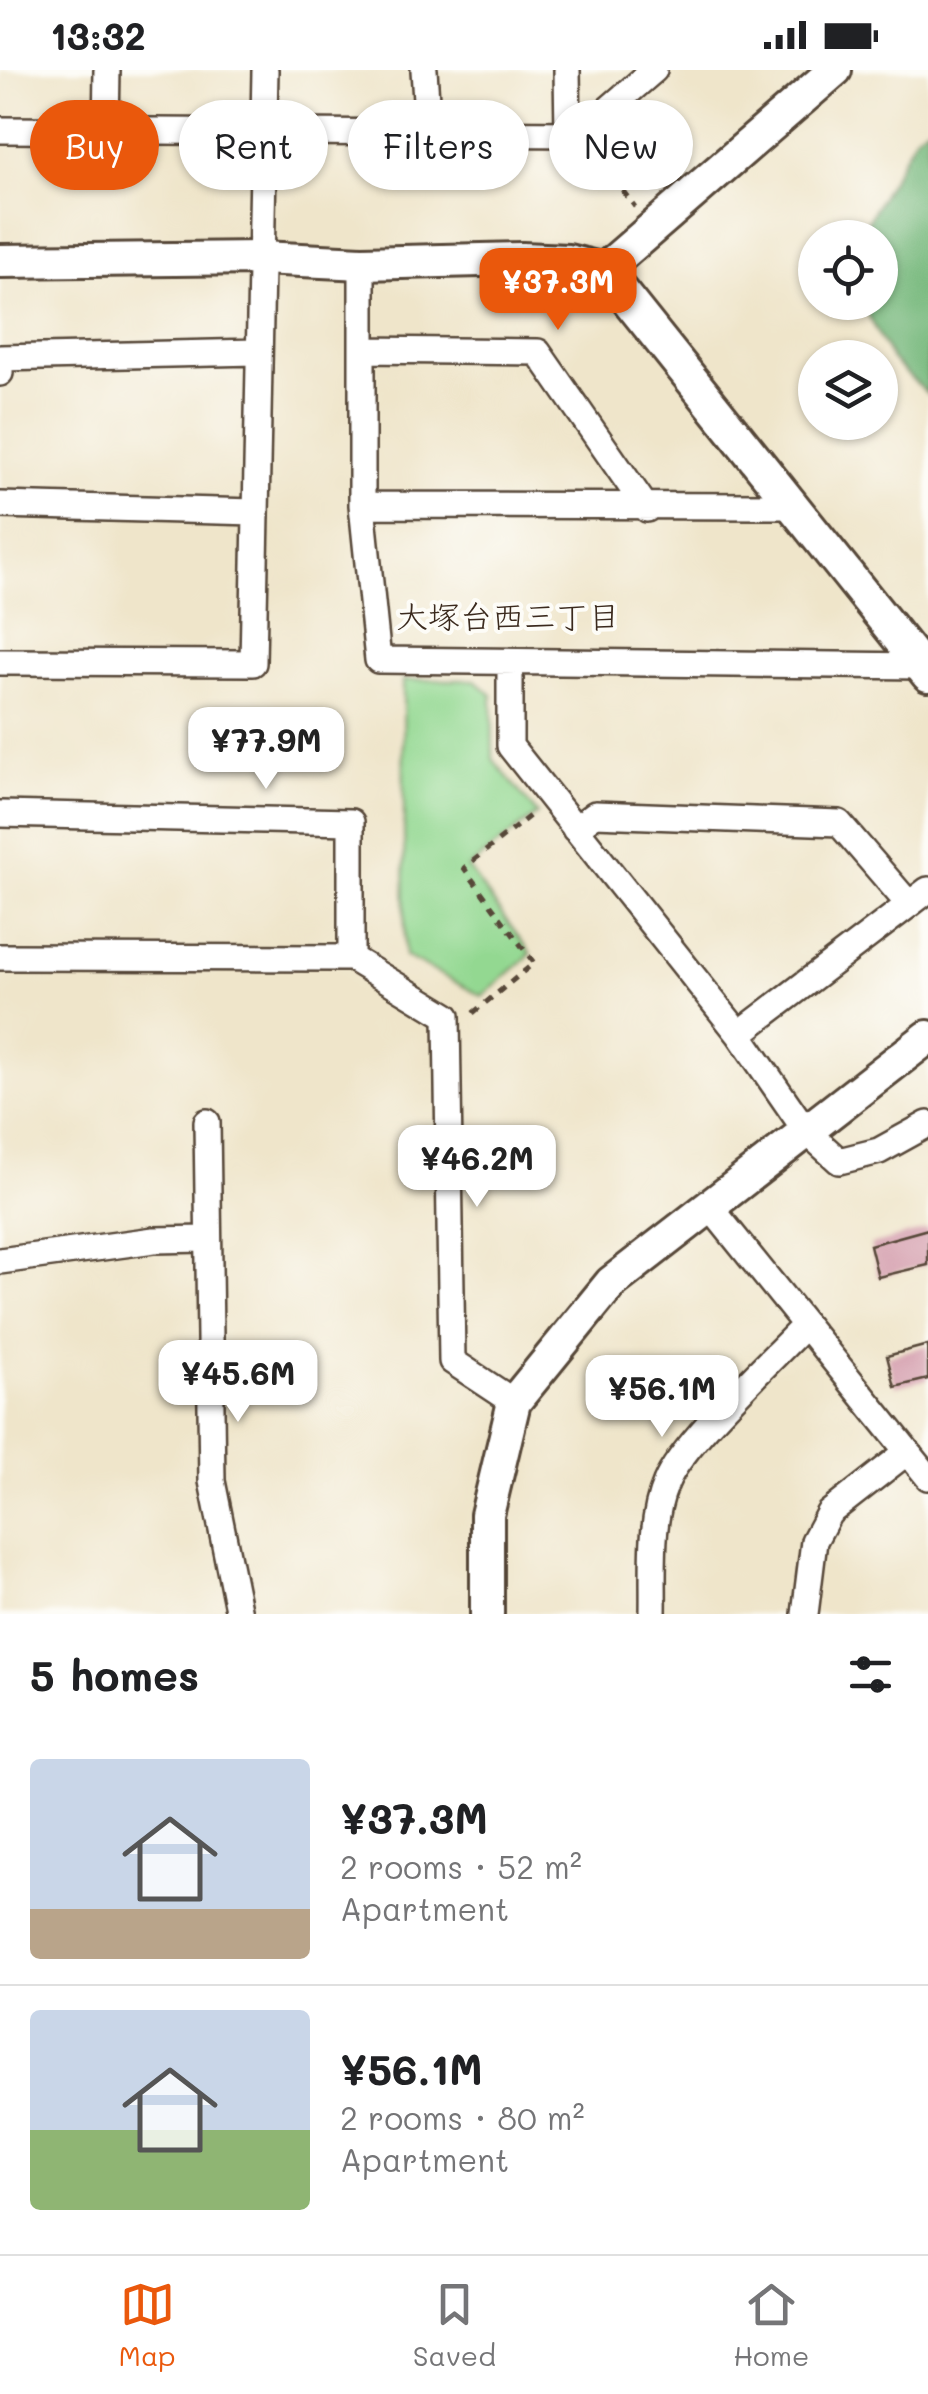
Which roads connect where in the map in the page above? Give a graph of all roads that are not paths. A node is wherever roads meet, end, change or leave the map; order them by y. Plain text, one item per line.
1 (107, 70) edge
2 (265, 70) edge
3 (424, 70) edge
4 (567, 70) edge
5 (654, 70) edge
6 (835, 70) edge
7 (106, 100) edge
8 (265, 100) edge
9 (426, 100) edge
10 (570, 100) edge
11 (616, 100) edge
12 (30, 129) edge
13 (0, 130) edge
14 (263, 190) edge
15 (261, 258) junction
16 (0, 261) edge
17 (362, 263) junction
18 (604, 270) junction
19 (364, 350) junction
20 (256, 352) junction
21 (0, 373) edge
22 (0, 506) edge
23 (362, 506) junction
24 (790, 506) junction
25 (647, 509) junction
26 (256, 512) junction
27 (0, 662) edge
28 (510, 662) junction
29 (924, 671) edge
30 (0, 814) edge
31 (575, 830) junction
32 (918, 896) edge
33 (0, 956) edge
34 (351, 958) junction
35 (739, 1034) junction
36 (928, 1037) edge
37 (208, 1122) dead end
38 (928, 1124) edge
39 (806, 1131) junction
40 (711, 1208) junction
41 (206, 1240) junction
42 (0, 1261) edge
43 (804, 1326) junction
44 (514, 1402) junction
45 (907, 1452) junction
46 (928, 1477) edge
47 (239, 1614) edge
48 (486, 1614) edge
49 (652, 1614) edge
50 (805, 1614) edge

1 - 7 street
2 - 8 street
3 - 9 street
4 - 10 street
5 - 11 street
6 - 18 street
12 - 13 street
14 - 15 street
15 - 16 street
15 - 17 street
15 - 20 street
17 - 18 street
17 - 19 street
18 - 24 street
19 - 23 street
19 - 25 street
20 - 21 street
20 - 26 street
22 - 26 street
23 - 25 street
23 - 28 street
24 - 25 street
24 - 29 street
26 - 27 street
28 - 29 street
28 - 31 street
30 - 34 street
31 - 32 street
31 - 35 street
32 - 35 street
33 - 34 street
34 - 44 street
35 - 39 street
36 - 39 street
37 - 41 street
38 - 39 street
39 - 40 street
40 - 43 street
40 - 44 street
41 - 42 street
41 - 47 street
43 - 45 street
43 - 49 street
44 - 48 street
45 - 46 street
45 - 50 street

